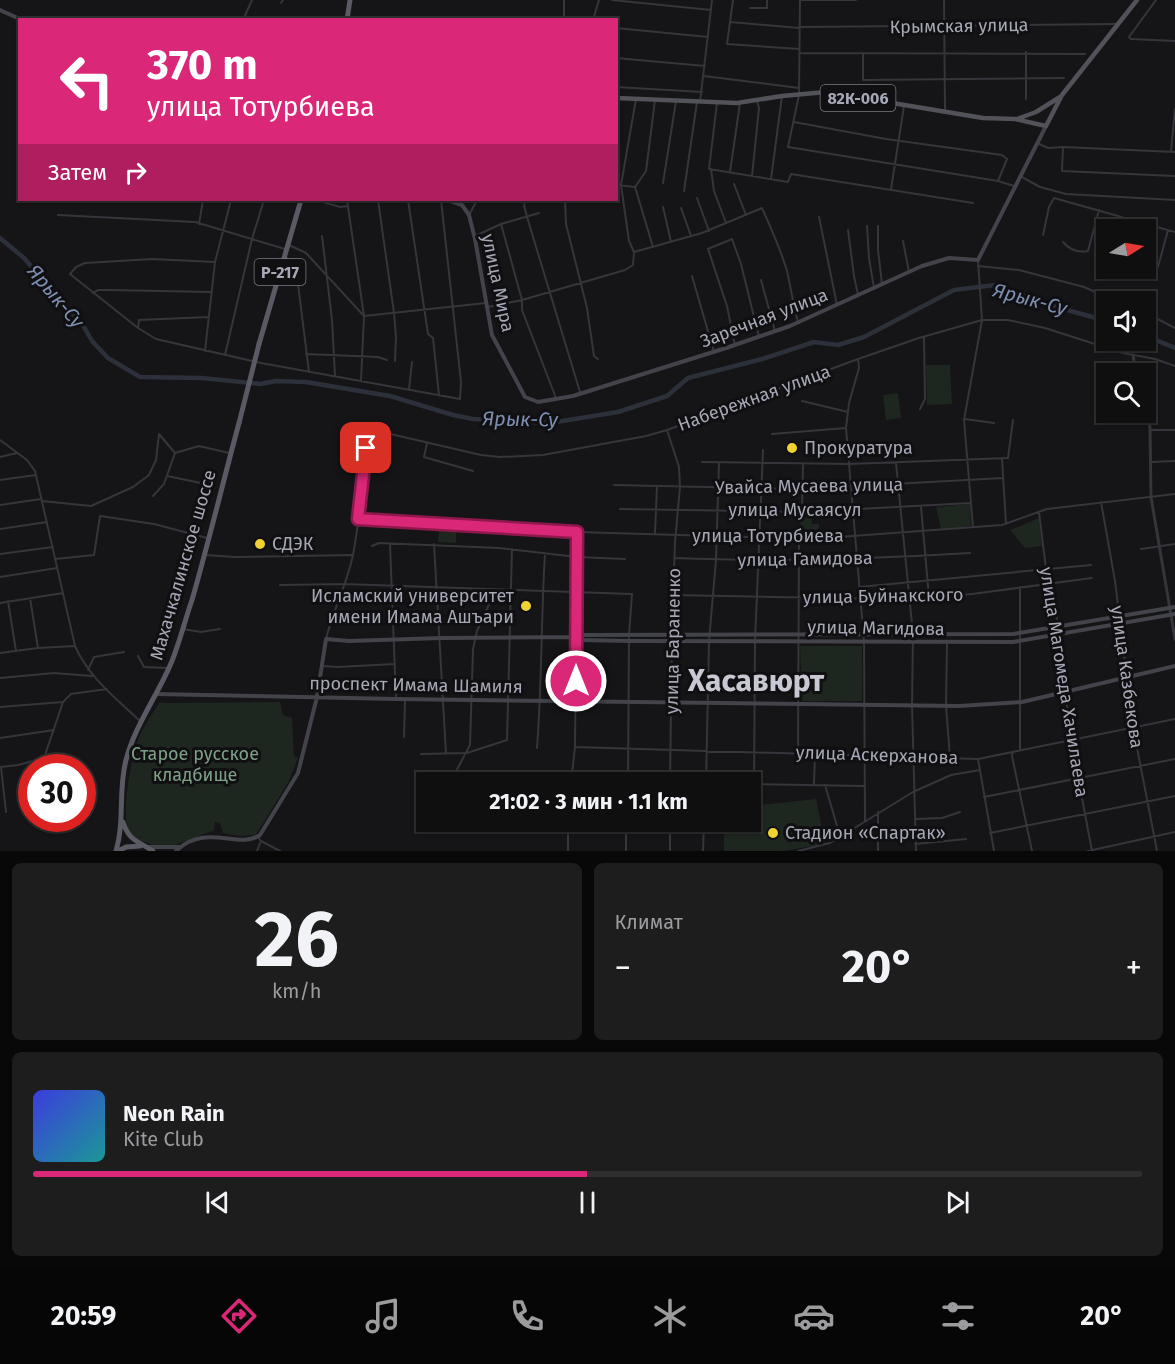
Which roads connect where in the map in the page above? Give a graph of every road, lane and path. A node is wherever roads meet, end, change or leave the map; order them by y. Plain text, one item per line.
1 (252, 0) edge
2 (350, 0) edge
3 (564, 0) edge
4 (599, 0) edge
5 (612, 0) edge
6 (712, 0) edge
7 (732, 0) edge
8 (767, 0) edge
9 (800, 0) edge
10 (856, 0) edge
11 (944, 0) edge
12 (1137, 0) edge
13 (1156, 0) edge
14 (750, 8) dead end
15 (711, 9) junction
16 (0, 10) edge
17 (18, 18) edge
18 (244, 18) edge
19 (347, 18) edge
20 (564, 18) edge
21 (594, 18) edge
22 (730, 22) junction
23 (1118, 24) junction
24 (944, 27) junction
25 (618, 28) edge
26 (799, 28) junction
27 (708, 37) junction
28 (1175, 40) edge
29 (799, 51) junction
30 (945, 52) junction
31 (1026, 52) junction
32 (863, 53) junction
33 (1085, 54) dead end
34 (618, 58) edge
35 (705, 66) junction
36 (704, 76) junction
37 (1064, 78) dead end
38 (1026, 79) junction
39 (945, 80) junction
40 (618, 87) edge
41 (799, 88) junction
42 (702, 92) junction
43 (799, 95) junction
44 (1062, 95) junction
45 (782, 96) junction
46 (618, 98) edge
47 (636, 99) junction
48 (1026, 99) dead end
49 (655, 100) junction
50 (676, 101) junction
51 (758, 101) junction
52 (698, 102) junction
53 (717, 103) junction
54 (740, 103) junction
55 (904, 106) junction
56 (1175, 109) edge
57 (945, 112) junction
58 (1015, 119) junction
59 (793, 122) junction
60 (1046, 126) junction
61 (899, 141) junction
62 (1037, 143) junction
63 (1063, 147) junction
64 (1173, 152) edge
65 (894, 165) junction
66 (710, 169) junction
67 (730, 172) junction
68 (752, 176) junction
69 (1020, 176) junction
70 (1175, 176) edge
71 (771, 179) junction
72 (998, 181) junction
73 (663, 183) dead end
74 (734, 184) dead end
75 (621, 185) junction
76 (1014, 186) junction
77 (635, 187) junction
78 (891, 190) junction
79 (684, 191) dead end
80 (697, 198) dead end
81 (1175, 200) edge
82 (203, 201) edge
83 (231, 201) edge
84 (264, 201) edge
85 (301, 201) edge
86 (319, 201) edge
87 (347, 201) edge
88 (378, 201) edge
89 (408, 201) edge
90 (441, 201) edge
91 (452, 201) edge
92 (476, 201) edge
93 (526, 201) edge
94 (565, 201) edge
95 (973, 203) dead end
96 (348, 206) junction
97 (663, 207) dead end
98 (681, 208) dead end
99 (1099, 210) junction
100 (539, 213) dead end
101 (58, 215) dead end
102 (469, 215) junction
103 (746, 215) junction
104 (527, 217) junction
105 (819, 217) dead end
106 (1122, 217) joint
107 (1129, 219) edge
108 (726, 223) junction
109 (501, 224) junction
110 (199, 225) junction
111 (867, 226) dead end
112 (878, 226) dead end
113 (1156, 227) edge
114 (224, 229) junction
115 (848, 230) dead end
116 (1168, 230) junction
117 (709, 231) junction
118 (1175, 232) edge
119 (1043, 235) dead end
120 (321, 236) dead end
121 (474, 236) junction
122 (691, 236) junction
123 (252, 239) junction
124 (903, 241) dead end
125 (671, 242) junction
126 (1063, 242) dead end
127 (653, 247) junction
128 (286, 249) junction
129 (634, 252) junction
130 (215, 262) junction
131 (978, 263) junction
132 (1158, 267) dead end
133 (909, 272) junction
134 (327, 275) junction
135 (692, 276) dead end
136 (761, 280) dead end
137 (580, 283) junction
138 (882, 284) junction
139 (874, 288) junction
140 (550, 291) junction
141 (212, 292) junction
142 (1096, 292) edge
143 (93, 294) junction
144 (858, 295) junction
145 (522, 300) junction
146 (453, 305) junction
147 (487, 305) junction
148 (837, 305) junction
149 (423, 310) junction
150 (394, 313) junction
151 (364, 316) junction
152 (209, 317) junction
153 (1156, 318) edge
154 (982, 320) junction
155 (798, 322) junction
156 (138, 328) junction
157 (1175, 328) edge
158 (776, 331) junction
159 (759, 337) junction
160 (924, 337) junction
161 (735, 345) junction
162 (206, 351) junction
163 (714, 352) junction
164 (306, 354) junction
165 (225, 355) junction
166 (1133, 355) junction
167 (334, 356) junction
168 (362, 357) junction
169 (598, 359) dead end
170 (858, 359) junction
171 (387, 360) dead end
172 (395, 361) dead end
173 (412, 362) dead end
174 (1134, 363) edge
175 (1175, 366) edge
176 (309, 372) junction
177 (335, 376) junction
178 (361, 381) junction
179 (409, 390) junction
180 (580, 394) junction
181 (439, 395) junction
182 (556, 398) junction
183 (802, 401) dead end
184 (538, 402) joint
185 (920, 409) dead end
186 (848, 412) junction
187 (964, 418) junction
188 (1013, 420) dead end
189 (994, 423) dead end
190 (1149, 423) edge
191 (846, 428) junction
192 (667, 430) junction
193 (1150, 430) junction
194 (1175, 430) edge
195 (772, 434) dead end
196 (0, 440) edge
197 (427, 442) junction
198 (763, 450) dead end
199 (17, 453) junction
200 (175, 453) junction
201 (231, 454) junction
202 (0, 457) edge
203 (966, 459) junction
204 (1002, 459) junction
205 (1175, 461) edge
206 (702, 462) dead end
207 (1151, 462) junction
208 (719, 463) junction
209 (763, 463) junction
210 (896, 463) junction
211 (803, 464) junction
212 (849, 464) junction
213 (473, 471) dead end
214 (36, 475) junction
215 (167, 476) junction
216 (1003, 478) junction
217 (0, 480) edge
218 (969, 480) junction
219 (201, 483) dead end
220 (898, 484) junction
221 (614, 485) dead end
222 (657, 486) junction
223 (680, 487) junction
224 (718, 488) junction
225 (762, 488) junction
226 (851, 488) junction
227 (803, 489) junction
228 (1175, 494) edge
229 (153, 496) dead end
230 (1151, 497) junction
231 (42, 500) junction
232 (1101, 502) junction
233 (971, 503) junction
234 (0, 505) edge
235 (921, 507) junction
236 (901, 508) junction
237 (620, 509) dead end
238 (655, 509) junction
239 (678, 510) junction
240 (717, 511) junction
241 (853, 511) junction
242 (761, 512) junction
243 (802, 512) junction
244 (1040, 512) junction
245 (358, 519) junction
246 (47, 522) junction
247 (1006, 524) junction
248 (973, 527) junction
249 (0, 529) edge
250 (923, 531) junction
251 (577, 532) junction
252 (903, 532) junction
253 (655, 534) junction
254 (676, 535) junction
255 (717, 536) junction
256 (855, 536) junction
257 (210, 538) junction
258 (760, 538) junction
259 (799, 538) junction
260 (390, 544) junction
261 (434, 544) junction
262 (1175, 544) edge
263 (372, 546) dead end
264 (1158, 546) junction
265 (52, 547) junction
266 (512, 549) junction
267 (1141, 549) dead end
268 (545, 553) junction
269 (970, 553) dead end
270 (0, 554) edge
271 (205, 555) junction
272 (353, 555) junction
273 (925, 556) junction
274 (577, 557) junction
275 (906, 557) junction
276 (675, 558) junction
277 (55, 559) junction
278 (625, 559) dead end
279 (716, 560) junction
280 (857, 560) junction
281 (759, 561) junction
282 (800, 561) junction
283 (1091, 565) dead end
284 (57, 568) junction
285 (1046, 569) junction
286 (0, 577) edge
287 (1092, 578) dead end
288 (928, 581) junction
289 (909, 582) junction
290 (344, 584) junction
291 (1052, 584) junction
292 (280, 585) dead end
293 (391, 587) junction
294 (859, 587) junction
295 (1020, 587) junction
296 (437, 588) junction
297 (495, 590) junction
298 (512, 591) junction
299 (543, 592) junction
300 (63, 593) junction
301 (576, 593) junction
302 (673, 594) junction
303 (713, 595) junction
304 (757, 596) junction
305 (799, 597) junction
306 (910, 597) junction
307 (30, 598) junction
308 (860, 598) junction
309 (929, 598) junction
310 (8, 601) junction
311 (0, 603) edge
312 (1175, 607) edge
313 (1169, 608) junction
314 (1173, 614) edge
315 (1119, 617) junction
316 (1120, 624) junction
317 (1058, 627) junction
318 (183, 629) junction
319 (220, 629) dead end
320 (864, 633) junction
321 (1022, 633) junction
322 (755, 634) junction
323 (798, 634) junction
324 (913, 634) junction
325 (1059, 634) junction
326 (510, 637) junction
327 (576, 637) junction
328 (441, 638) junction
329 (476, 638) junction
330 (541, 638) junction
331 (629, 638) junction
332 (672, 638) junction
333 (709, 638) junction
334 (326, 639) junction
335 (1175, 639) edge
336 (393, 640) junction
337 (864, 640) junction
338 (755, 641) junction
339 (798, 641) junction
340 (1022, 641) junction
341 (913, 642) junction
342 (947, 642) junction
343 (75, 646) junction
344 (38, 648) junction
345 (16, 651) junction
346 (124, 652) dead end
347 (0, 653) edge
348 (138, 656) dead end
349 (394, 664) junction
350 (321, 666) junction
351 (1175, 666) edge
352 (169, 668) junction
353 (88, 670) junction
354 (92, 676) junction
355 (1126, 676) junction
356 (0, 678) edge
357 (107, 689) junction
358 (1064, 691) junction
359 (155, 694) junction
360 (316, 697) junction
361 (396, 699) junction
362 (405, 699) junction
363 (443, 699) junction
364 (472, 699) junction
365 (508, 700) junction
366 (540, 700) junction
367 (576, 701) junction
368 (628, 701) junction
369 (63, 702) junction
370 (671, 702) junction
371 (709, 702) junction
372 (1022, 702) junction
373 (754, 703) junction
374 (798, 704) junction
375 (865, 705) junction
376 (912, 705) junction
377 (946, 706) junction
378 (0, 707) edge
379 (1175, 719) edge
380 (141, 722) junction
381 (1133, 728) junction
382 (54, 730) junction
383 (404, 737) dead end
384 (0, 738) edge
385 (1071, 740) junction
386 (575, 747) junction
387 (537, 748) dead end
388 (629, 748) junction
389 (671, 750) junction
390 (1020, 750) junction
391 (707, 751) junction
392 (754, 752) junction
393 (1013, 752) junction
394 (466, 753) junction
395 (798, 753) junction
396 (815, 753) junction
397 (421, 754) dead end
398 (446, 754) junction
399 (865, 755) junction
400 (914, 755) junction
401 (950, 757) junction
402 (978, 759) junction
403 (1175, 759) edge
404 (1140, 766) junction
405 (0, 767) edge
406 (980, 770) junction
407 (456, 772) edge
408 (572, 772) edge
409 (628, 772) edge
410 (670, 772) edge
411 (707, 772) edge
412 (753, 772) edge
413 (1078, 779) junction
414 (761, 784) edge
415 (814, 785) junction
416 (825, 785) junction
417 (865, 786) junction
418 (1020, 790) junction
419 (913, 792) junction
420 (1175, 796) edge
421 (984, 797) junction
422 (1147, 802) junction
423 (6, 812) dead end
424 (878, 812) junction
425 (960, 812) dead end
426 (1085, 814) junction
427 (122, 818) junction
428 (915, 819) junction
429 (865, 820) junction
430 (1027, 826) junction
431 (568, 832) edge
432 (626, 832) edge
433 (670, 832) edge
434 (704, 832) edge
435 (1175, 832) edge
436 (990, 833) junction
437 (840, 836) junction
438 (1154, 837) junction
439 (259, 839) junction
440 (966, 839) dead end
441 (915, 844) junction
442 (140, 846) junction
443 (150, 849) edge
444 (178, 849) edge
445 (117, 851) edge
446 (257, 851) edge
447 (279, 851) edge
448 (568, 851) edge
449 (626, 851) edge
450 (670, 851) edge
451 (703, 851) edge
452 (798, 851) edge
453 (878, 851) edge
454 (916, 851) edge
455 (994, 851) edge
456 (1032, 851) edge
457 (1090, 851) edge
458 (1157, 851) edge

1 - 18 street
2 - 19 highway
3 - 20 street
4 - 21 street
5 - 15 street
6 - 15 street
7 - 22 street
8 - 14 street
9 - 10 street
9 - 26 street
11 - 24 street
12 - 23 main road, 82К-006
13 - 28 street
15 - 27 street
16 - 17 main road
22 - 26 street, Крымская улица
22 - 29 street
23 - 24 street, Крымская улица
23 - 44 main road, 82К-006
24 - 26 street, Крымская улица
24 - 30 street
25 - 27 street
26 - 29 street
27 - 35 street
29 - 32 street
29 - 41 street
30 - 31 street
30 - 32 street
30 - 39 street
31 - 33 street
31 - 38 street
32 - 39 street
34 - 35 street
35 - 36 street
36 - 41 street
36 - 42 street
37 - 38 street
38 - 39 street
38 - 48 street
39 - 57 street
40 - 42 street
41 - 43 street
42 - 52 street
43 - 45 main road, 82К-006
43 - 55 main road, 82К-006
43 - 59 street
44 - 58 main road, 82К-006
44 - 60 main road
45 - 51 main road, 82К-006
45 - 71 street
46 - 47 main road, 82К-006
47 - 49 main road, 82К-006
47 - 75 street
49 - 50 main road, 82К-006
49 - 77 street
50 - 52 main road, 82К-006
50 - 73 street
51 - 54 main road, 82К-006
51 - 68 street
52 - 53 main road, 82К-006
52 - 79 street
53 - 54 main road, 82К-006
53 - 66 street
54 - 67 street
55 - 57 main road, 82К-006
55 - 61 street
56 - 64 street
57 - 58 main road, 82К-006
58 - 60 main road
59 - 61 street
59 - 65 street
60 - 62 main road
61 - 65 street
61 - 72 street
62 - 63 street
62 - 69 main road
63 - 64 street
63 - 70 street
65 - 72 street
65 - 78 street
66 - 67 street
66 - 108 street
67 - 68 street
68 - 71 street
69 - 76 main road
69 - 81 street
71 - 78 street
72 - 76 street
74 - 103 street
75 - 77 street
75 - 129 street
76 - 131 main road
77 - 127 street
78 - 95 street
80 - 117 street
82 - 110 street
83 - 114 street
84 - 123 street
85 - 128 highway, Р-217
86 - 96 street
87 - 96 street
88 - 150 street
89 - 149 street
90 - 146 street
91 - 102 main road, улица Мира
92 - 102 street
93 - 104 street
94 - 137 street
96 - 151 street
97 - 125 street
98 - 122 street
99 - 106 street
99 - 119 street
99 - 126 street
100 - 104 street
101 - 110 street
102 - 121 main road, улица Мира
103 - 108 street
103 - 155 street
104 - 109 street
104 - 140 street
105 - 148 street
106 - 107 street
108 - 117 street
109 - 121 street
109 - 145 street
110 - 114 street
111 - 139 street
112 - 138 street
113 - 116 street
114 - 123 street
114 - 130 street
115 - 144 street
116 - 118 street
116 - 132 street
117 - 122 street
120 - 134 street
121 - 147 main road, улица Мира
122 - 125 street
123 - 128 street
123 - 165 street
124 - 133 street
125 - 127 street
127 - 129 street
128 - 134 street
128 - 164 street
128 - 201 highway, Махачкалинское шоссе / Р-217, bridge
129 - 137 street
130 - 141 street
130 - 143 street
131 - 133 main road, Заречная улица
131 - 142 street, Заречная улица
131 - 154 street
133 - 138 main road, Заречная улица
134 - 151 street
134 - 167 street
135 - 163 street
136 - 158 street
137 - 140 street
137 - 169 street
138 - 139 main road, Заречная улица
139 - 144 main road, Заречная улица
140 - 145 street
140 - 180 street
141 - 143 street
141 - 152 street
143 - 156 street
144 - 148 main road, Заречная улица
145 - 147 street
145 - 182 street
146 - 147 street
146 - 149 street
146 - 181 street
147 - 184 main road, улица Мира
148 - 155 main road, Заречная улица
149 - 150 street
149 - 181 street
150 - 151 street
150 - 172 street
151 - 168 street
152 - 156 street
152 - 162 street
153 - 157 street
154 - 160 street, Набережная улица
154 - 166 street, Набережная улица
154 - 187 street
155 - 158 main road, Заречная улица
156 - 162 street
158 - 159 main road, Заречная улица
159 - 161 main road, Заречная улица
159 - 161 street
160 - 170 street, Набережная улица
160 - 185 street
161 - 163 main road, Заречная улица
162 - 165 street
163 - 180 main road, Заречная улица
164 - 167 street
164 - 176 street
165 - 176 street
166 - 174 street
166 - 175 street, Набережная улица
167 - 168 street
167 - 177 street
168 - 171 street
168 - 178 street
170 - 186 street
170 - 192 street, Набережная улица
173 - 179 street
176 - 177 street
177 - 178 street
178 - 179 street
179 - 181 street
180 - 182 main road, Заречная улица
182 - 184 main road, Заречная улица
183 - 186 street
186 - 191 street
187 - 189 street
187 - 203 street
188 - 204 street
190 - 193 street
191 - 195 street
191 - 212 street
192 - 197 street, Набережная улица
192 - 223 street, улица Бараненко
193 - 194 street
193 - 207 street
196 - 199 street
197 - 213 street
197 - 245 street, Набережная улица
198 - 209 street
199 - 202 street
199 - 214 street
200 - 201 street
200 - 215 street
200 - 231 street
201 - 257 highway, Махачкалинское шоссе / Р-217
203 - 204 street
203 - 210 street
203 - 218 street
204 - 216 street
205 - 207 street
206 - 208 street
207 - 230 street
208 - 209 street
208 - 224 street
209 - 211 street
209 - 225 street
210 - 212 street
210 - 220 street
211 - 212 street
211 - 227 street
212 - 226 street
214 - 217 street
214 - 231 street
215 - 219 street
215 - 229 street
216 - 218 street, Увайса Мусаева улица
216 - 247 street
218 - 220 street, Увайса Мусаева улица
218 - 233 street
220 - 226 street, Увайса Мусаева улица
220 - 236 street
221 - 222 street, Увайса Мусаева улица
222 - 223 street, Увайса Мусаева улица
222 - 238 street
223 - 224 street, Увайса Мусаева улица
223 - 239 street, улица Бараненко
224 - 225 street, Увайса Мусаева улица
224 - 240 street
225 - 227 street, Увайса Мусаева улица
225 - 242 street
226 - 227 street, Увайса Мусаева улица
226 - 241 street
227 - 243 street
228 - 230 street, улица Тотурбиева
230 - 232 street, улица Тотурбиева
230 - 264 street
231 - 234 street
231 - 246 street
232 - 244 street, улица Тотурбиева
232 - 315 street, улица Казбекова
233 - 235 street, улица Мусаясул
233 - 248 street
235 - 236 street, улица Мусаясул
235 - 250 street
236 - 241 street, улица Мусаясул
236 - 252 street
237 - 238 street, улица Мусаясул
238 - 239 street, улица Мусаясул
238 - 253 street
239 - 240 street, улица Мусаясул
239 - 254 street, улица Бараненко
240 - 242 street, улица Мусаясул
240 - 255 street
241 - 243 street, улица Мусаясул
241 - 256 street
242 - 243 street, улица Мусаясул
242 - 258 street
244 - 247 street, улица Тотурбиева
244 - 285 street, улица Магомеда Хачилаева
245 - 251 street, улица Тотурбиева
245 - 272 street
246 - 249 street
246 - 265 street
247 - 248 street, улица Тотурбиева
248 - 250 street, улица Тотурбиева
250 - 252 street, улица Тотурбиева
250 - 273 street
251 - 253 street, улица Тотурбиева
251 - 274 street
252 - 256 street, улица Тотурбиева
252 - 275 street
253 - 254 street, улица Тотурбиева
254 - 255 street, улица Тотурбиева
254 - 276 street, улица Бараненко
255 - 258 street, улица Тотурбиева
255 - 279 street
256 - 259 street, улица Тотурбиева
256 - 280 street
257 - 271 highway, Махачкалинское шоссе / Р-217
257 - 277 street
258 - 259 street, улица Тотурбиева
258 - 281 street
259 - 282 street
260 - 261 street
260 - 263 street
260 - 293 street
261 - 266 street
261 - 296 street
262 - 264 street
264 - 267 street
264 - 313 street
265 - 270 street
265 - 277 street
266 - 268 street
266 - 298 street
268 - 274 street
268 - 299 street
269 - 273 street, улица Гамидова
271 - 272 street
271 - 318 highway, Махачкалинское шоссе / Р-217
272 - 290 street
273 - 275 street, улица Гамидова
273 - 288 street
274 - 278 street
274 - 301 street
275 - 280 street, улица Гамидова
275 - 289 street
276 - 279 street, улица Гамидова
276 - 302 street, улица Бараненко
277 - 284 street
279 - 281 street, улица Гамидова
279 - 303 street
280 - 282 street, улица Гамидова
280 - 294 street
281 - 282 street, улица Гамидова
281 - 304 street
282 - 305 street
283 - 285 street
284 - 286 street
284 - 300 street
285 - 288 street
285 - 291 street, улица Магомеда Хачилаева
287 - 291 street, улица Буйнакского
288 - 289 street
288 - 309 street
289 - 294 street
289 - 306 street
290 - 292 street
290 - 293 street
290 - 334 street
291 - 295 street, улица Буйнакского
291 - 317 street, улица Магомеда Хачилаева
293 - 296 street
293 - 336 street
294 - 308 street
295 - 309 street, улица Буйнакского
295 - 321 street
296 - 297 street
296 - 328 street
297 - 298 street
297 - 329 street
298 - 299 street
298 - 326 street
299 - 301 street
299 - 330 street
300 - 307 street
300 - 343 street
301 - 327 street
301 - 331 street
302 - 303 street, улица Буйнакского
302 - 332 street, улица Бараненко
303 - 304 street, улица Буйнакского
303 - 333 street
304 - 305 street, улица Буйнакского
304 - 322 street
305 - 308 street, улица Буйнакского
305 - 323 street
306 - 308 street, улица Буйнакского
306 - 309 street, улица Буйнакского
306 - 324 street
307 - 310 street
307 - 344 street
308 - 320 street
310 - 311 street
310 - 345 street
312 - 313 main road, улица Магидова
313 - 314 street
313 - 315 main road, улица Магидова
314 - 316 main road, улица Магидова
314 - 335 street
315 - 316 street, улица Казбекова
315 - 317 main road, улица Магидова
316 - 325 main road, улица Магидова
316 - 355 street, улица Казбекова
317 - 321 main road, улица Магидова
317 - 325 street, улица Магомеда Хачилаева
318 - 319 street
318 - 352 highway, Махачкалинское шоссе / Р-217
320 - 323 main road, улица Магидова
320 - 324 main road, улица Магидова
320 - 337 street
321 - 324 main road, улица Магидова
321 - 340 street
322 - 323 main road, улица Магидова
322 - 333 main road, улица Магидова
322 - 338 street
323 - 339 street
324 - 341 street
325 - 340 main road, улица Магидова
325 - 358 street, улица Магомеда Хачилаева
326 - 329 main road, улица Магидова
326 - 330 main road, улица Магидова
326 - 365 street
327 - 330 main road, улица Магидова
327 - 331 main road, улица Магидова
327 - 367 street
328 - 329 main road, улица Магидова
328 - 336 main road, улица Магидова
328 - 363 street
329 - 364 street
330 - 366 street
331 - 332 main road, улица Магидова
331 - 368 street
332 - 333 main road, улица Магидова
332 - 370 street, улица Бараненко
333 - 338 main road, улица Магидова
333 - 371 street
334 - 336 main road, улица Магидова
334 - 350 main road
336 - 349 street
337 - 339 main road, улица Магидова
337 - 341 main road, улица Магидова
337 - 375 street
338 - 339 main road, улица Магидова
338 - 373 street
339 - 374 street
340 - 342 main road, улица Магидова
340 - 372 street
341 - 342 main road, улица Магидова
341 - 376 street
342 - 377 street
343 - 344 street
343 - 353 street
344 - 345 street
345 - 347 street
346 - 353 street
348 - 352 street
349 - 350 street
349 - 361 street
350 - 360 main road
351 - 355 main road, проспект Имама Шамиля
352 - 359 highway, Махачкалинское шоссе / Р-217
353 - 354 street
354 - 356 street
354 - 357 street
355 - 358 main road, проспект Имама Шамиля
355 - 381 street, улица Казбекова
357 - 369 street
357 - 380 street
358 - 372 main road, проспект Имама Шамиля
358 - 385 street, улица Магомеда Хачилаева
359 - 360 main road, проспект Имама Шамиля
359 - 380 highway, Махачкалинское шоссе / Р-217
360 - 361 main road, проспект Имама Шамиля
360 - 439 main road
361 - 362 main road, проспект Имама Шамиля
362 - 363 main road, проспект Имама Шамиля
362 - 383 street
363 - 364 main road, проспект Имама Шамиля
363 - 398 street
364 - 365 main road, проспект Имама Шамиля
364 - 394 street
365 - 366 main road, проспект Имама Шамиля
365 - 394 street
366 - 367 main road, проспект Имама Шамиля
366 - 387 street
367 - 368 main road, проспект Имама Шамиля
367 - 386 street
368 - 370 main road, проспект Имама Шамиля
368 - 388 street
369 - 378 street
369 - 382 street
370 - 371 main road, проспект Имама Шамиля
370 - 389 street, улица Бараненко
371 - 373 main road, проспект Имама Шамиля
371 - 391 street
372 - 377 main road, проспект Имама Шамиля
372 - 390 street
373 - 374 main road, проспект Имама Шамиля
373 - 392 street
374 - 375 main road, проспект Имама Шамиля
374 - 395 street
375 - 376 main road, проспект Имама Шамиля
375 - 399 street
376 - 377 main road, проспект Имама Шамиля
376 - 400 street
377 - 401 street
379 - 381 street, улица Аскерханова
380 - 427 highway, Махачкалинское шоссе / Р-217
381 - 385 street, улица Аскерханова
381 - 404 street, улица Казбекова
382 - 384 street
382 - 405 street
385 - 390 street, улица Аскерханова
385 - 413 street, улица Магомеда Хачилаева
386 - 388 street, улица Аскерханова
386 - 408 street
388 - 389 street, улица Аскерханова
388 - 409 street
389 - 391 street, улица Аскерханова
389 - 410 street, улица Бараненко
390 - 393 street, улица Аскерханова
391 - 392 street, улица Аскерханова
391 - 411 street
392 - 395 street, улица Аскерханова
392 - 412 street
393 - 402 street, улица Аскерханова
393 - 418 street
394 - 398 street
394 - 407 street
395 - 396 street, улица Аскерханова
396 - 399 street, улица Аскерханова
396 - 415 street
397 - 398 street
399 - 400 street, улица Аскерханова
399 - 417 street
400 - 401 street, улица Аскерханова
400 - 419 street
401 - 402 street, улица Аскерханова
402 - 406 street
403 - 404 street
404 - 413 street
404 - 422 street, улица Казбекова
405 - 423 street
406 - 419 street
406 - 421 street
413 - 418 street
413 - 426 street, улица Магомеда Хачилаева
414 - 415 street
415 - 416 street
416 - 417 street
416 - 437 street
417 - 429 street
418 - 421 street
418 - 430 street
419 - 424 street
419 - 428 street
420 - 422 street
421 - 436 street
422 - 426 street
422 - 438 street, улица Казбекова
424 - 429 street
424 - 453 street
425 - 428 street
426 - 430 street
426 - 457 street, улица Магомеда Хачилаева
427 - 442 highway
427 - 445 highway, Махачкалинское шоссе / Р-217
428 - 441 street
429 - 437 street
430 - 436 street
430 - 456 street
431 - 448 street
432 - 449 street
433 - 450 street
434 - 451 street
435 - 438 street
436 - 455 street
437 - 452 street
438 - 457 street
438 - 458 street, улица Казбекова
439 - 444 main road
439 - 446 street
439 - 447 street
440 - 441 street
441 - 454 street
442 - 443 highway, Р-217
442 - 445 highway, Р-217
443 - 444 main road, Р-217

